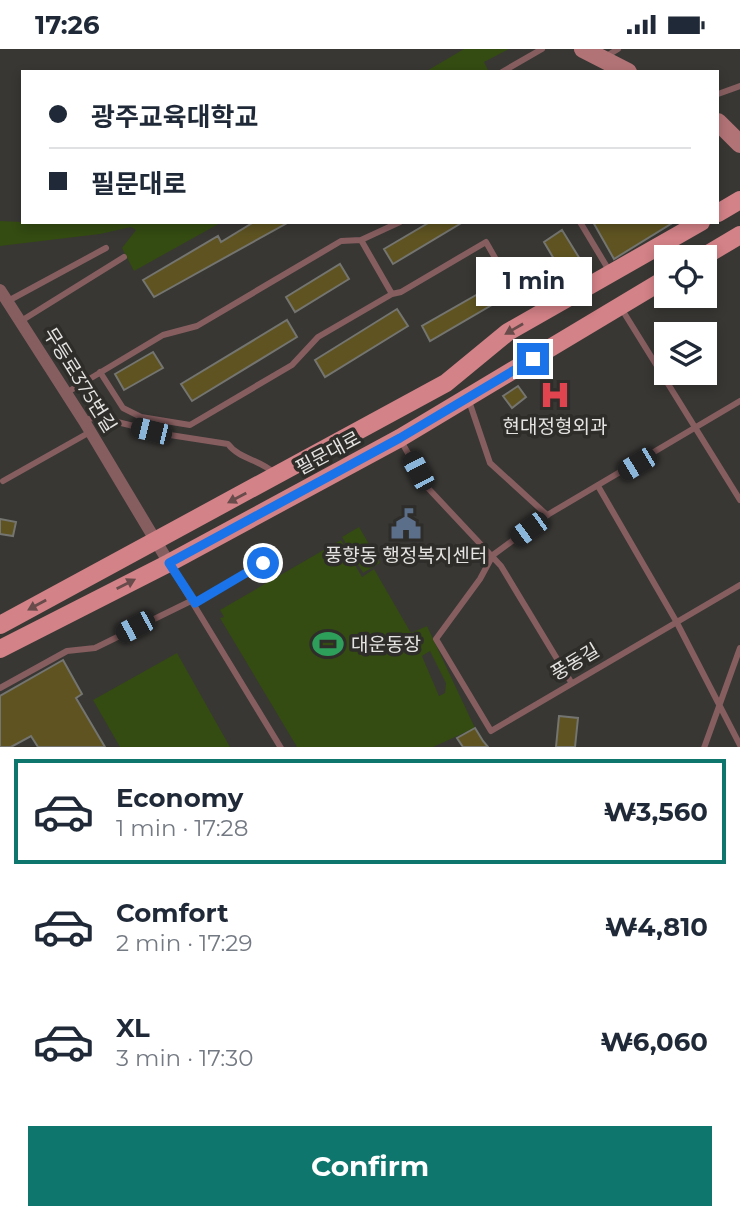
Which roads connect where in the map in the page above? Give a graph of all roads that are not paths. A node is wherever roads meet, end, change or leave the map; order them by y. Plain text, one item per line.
1 (542, 49) edge
2 (583, 49) edge
3 (618, 49) edge
4 (601, 58) junction
5 (505, 70) edge
6 (624, 70) edge
7 (740, 86) edge
8 (719, 94) edge
9 (719, 123) edge
10 (740, 144) edge
11 (740, 200) edge
12 (719, 212) edge
13 (396, 224) edge
14 (581, 224) edge
15 (696, 224) edge
16 (677, 231) edge
17 (740, 235) edge
18 (361, 240) junction
19 (106, 248) dead end
20 (717, 249) edge
21 (124, 257) dead end
22 (502, 270) dead end
23 (612, 274) junction
24 (654, 286) edge
25 (0, 290) edge
26 (392, 294) junction
27 (8, 302) junction
28 (619, 306) junction
29 (21, 321) junction
30 (100, 372) junction
31 (66, 393) junction
32 (469, 399) junction
33 (740, 401) edge
34 (87, 426) junction
35 (696, 428) junction
36 (400, 438) junction
37 (278, 477) junction
38 (3, 481) dead end
39 (598, 486) junction
40 (740, 500) edge
41 (547, 515) junction
42 (154, 541) junction
43 (493, 555) junction
44 (169, 563) junction
45 (263, 563) dead end
46 (740, 585) edge
47 (194, 602) junction
48 (676, 621) junction
49 (0, 625) edge
50 (740, 648) edge
51 (0, 649) edge
52 (571, 682) junction
53 (0, 688) edge
54 (719, 704) junction
55 (739, 743) edge
56 (281, 747) edge
57 (704, 747) edge

1 - 5 lane
2 - 4 main road
3 - 4 lane
4 - 6 main road
7 - 8 lane
9 - 10 main road
11 - 12 main road
13 - 18 lane
14 - 23 lane
15 - 16 main road, 필문대로
16 - 23 main road, 필문대로
17 - 20 main road
18 - 26 lane
18 - 30 lane
19 - 27 lane
21 - 29 lane
22 - 26 lane
23 -> 37 main road, 필문대로
24 - 28 main road, 필문대로
25 - 27 street, 무등로375번길
26 - 30 lane
27 - 29 street, 무등로375번길
28 - 32 main road, 필문대로
28 - 35 lane
29 - 31 street, 무등로375번길
30 - 31 lane
31 - 34 street, 무등로375번길
32 - 36 main road, 필문대로
32 - 41 lane
33 - 35 lane
34 - 37 lane
34 - 38 lane
34 - 42 street, 무등로375번길
35 - 39 lane
35 - 40 lane
36 - 43 lane
36 - 44 main road, 필문대로
37 -> 42 main road, 필문대로
39 - 41 lane
39 - 48 lane
41 - 43 lane
42 - 44 street, 무등로375번길
42 -> 49 main road, 필문대로
43 - 52 lane
43 - 52 lane, 풍동길
44 - 47 lane
51 -> 44 main road, 필문대로
45 - 47 lane
46 - 48 lane, 풍동길
47 - 53 lane
47 - 56 lane
48 - 52 lane, 풍동길
48 - 54 lane
50 - 54 lane
54 - 55 lane
54 - 57 lane

